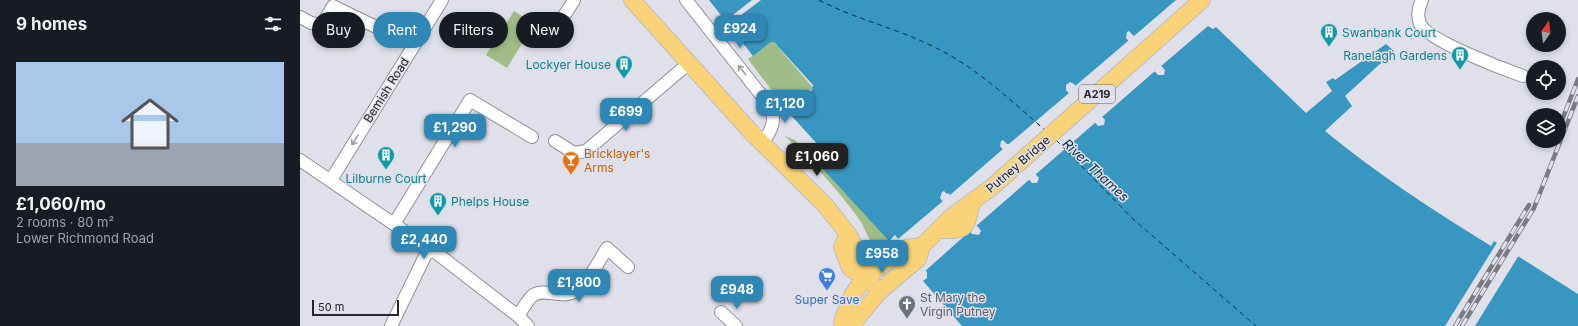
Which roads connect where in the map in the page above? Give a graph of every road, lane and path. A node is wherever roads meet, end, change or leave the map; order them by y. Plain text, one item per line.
1 (442, 0) edge
2 (574, 0) edge
3 (632, 0) edge
4 (686, 0) edge
5 (1202, 0) edge
6 (1422, 0) edge
7 (335, 3) edge
8 (330, 12) edge
9 (566, 12) edge
10 (300, 17) edge
11 (431, 17) edge
12 (312, 23) edge
13 (373, 26) edge
14 (412, 48) edge
15 (689, 63) junction
16 (1523, 76) dead end
17 (532, 137) dead end
18 (555, 141) dead end
19 (762, 142) junction
20 (300, 160) edge
21 (331, 180) junction
22 (394, 224) junction
23 (848, 234) junction
24 (922, 246) junction
25 (429, 248) junction
26 (888, 260) junction
27 (628, 267) dead end
28 (865, 277) junction
29 (880, 291) junction
30 (721, 312) dead end
31 (518, 316) junction
32 (391, 326) edge
33 (528, 326) edge
34 (736, 326) edge
35 (842, 326) edge
36 (848, 326) edge

1 - 11 street, Bemish Road
2 - 9 street
3 - 15 main road
19 -> 4 street
5 - 24 main road, Putney Bridge / A219
6 - 16 street
7 - 8 street
7 - 13 street
10 - 12 street
14 -> 21 street, Bemish Road
15 - 18 street
15 - 19 main road
17 - 22 street
19 - 23 main road
20 - 21 street
21 - 22 street
22 - 25 street
23 - 26 main road
23 - 28 main road
24 - 26 main road
24 - 29 main road
25 - 31 street
25 - 32 street
26 - 28 main road
27 - 31 street
28 - 29 main road
28 - 35 main road
29 - 36 main road
30 - 34 street
31 - 33 street

